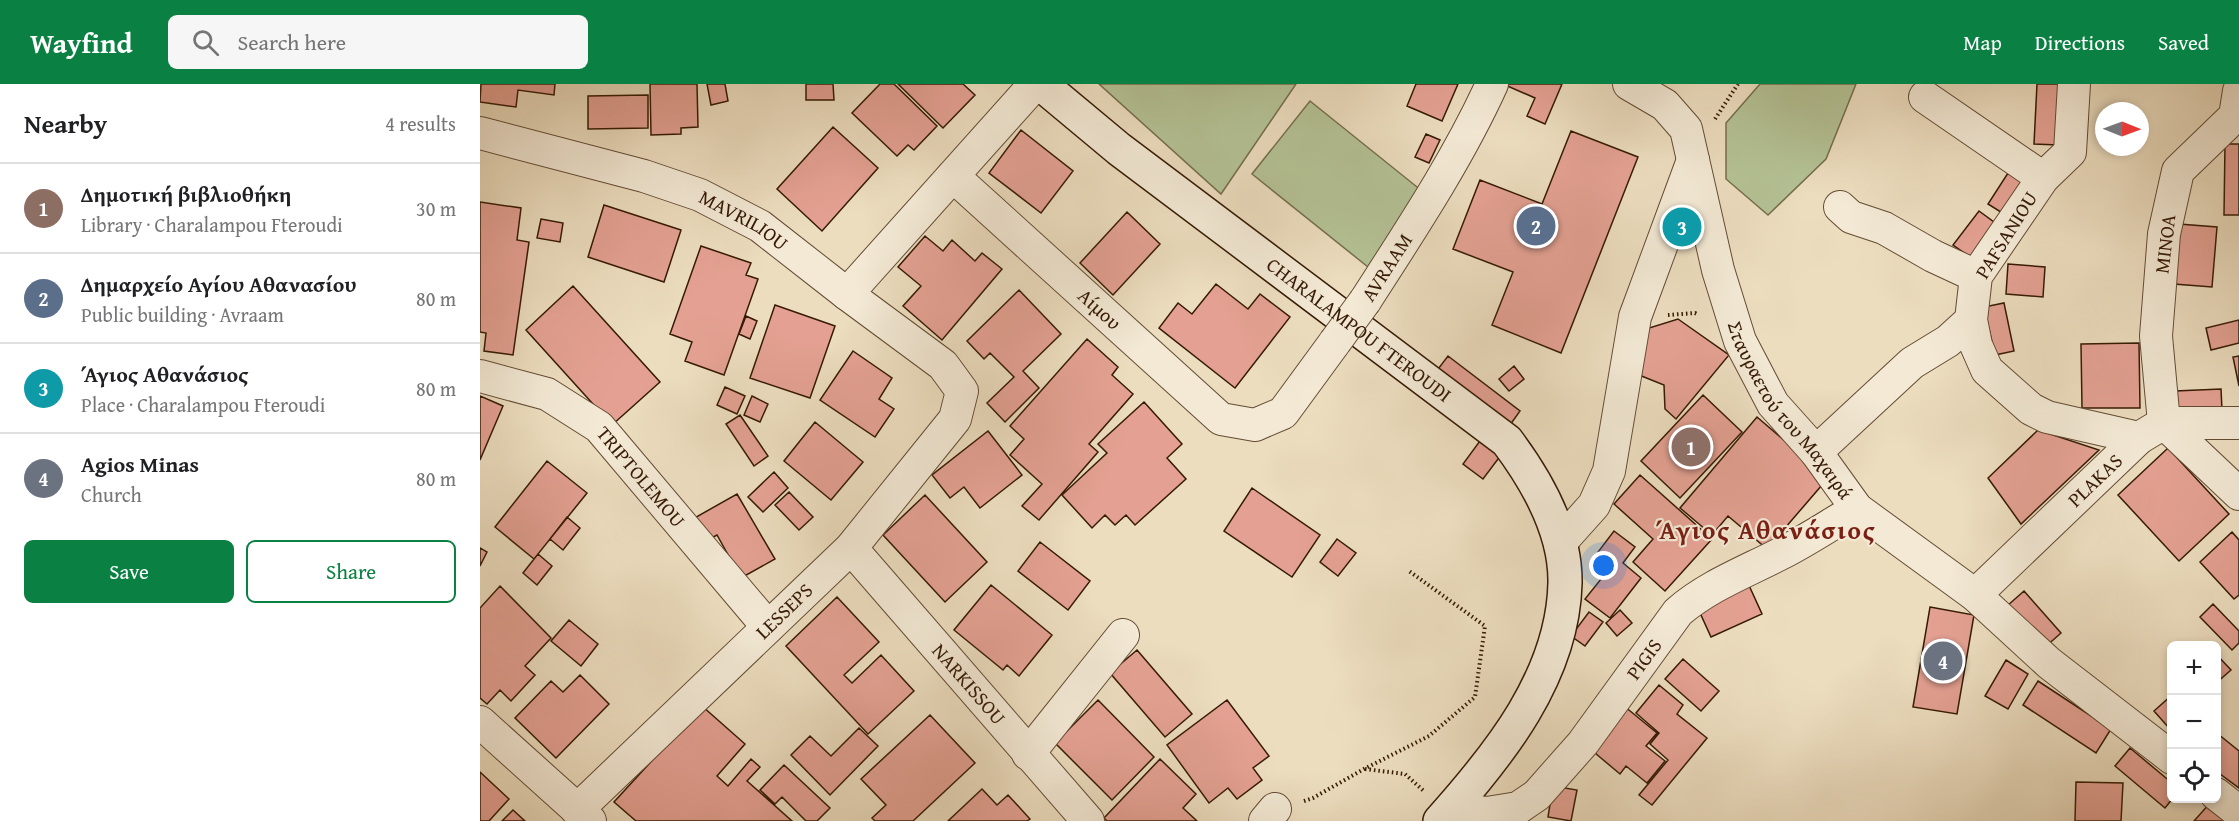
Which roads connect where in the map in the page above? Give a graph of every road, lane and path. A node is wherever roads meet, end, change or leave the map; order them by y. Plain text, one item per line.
1 (1035, 84) edge
2 (1041, 84) edge
3 (1072, 84) edge
4 (1492, 84) edge
5 (1629, 84) edge
6 (2074, 84) edge
7 (2239, 91) edge
8 (1925, 97) dead end
9 (480, 133) edge
10 (1119, 149) junction
11 (1694, 160) junction
12 (953, 176) junction
13 (2043, 178) junction
14 (1840, 207) dead end
15 (1976, 276) junction
16 (847, 294) junction
17 (1635, 317) junction
18 (1705, 319) dead end
19 (1971, 320) junction
20 (480, 376) edge
21 (962, 391) joint
22 (2239, 423) edge
23 (1255, 424) joint
24 (2151, 430) junction
25 (1816, 452) junction
26 (2239, 494) edge
27 (1857, 509) junction
28 (1560, 543) junction
29 (851, 548) junction
30 (1409, 571) dead end
31 (1975, 595) junction
32 (768, 627) junction
33 (1123, 634) dead end
34 (480, 722) edge
35 (1028, 753) junction
36 (2167, 754) edge
37 (1364, 769) junction
38 (1405, 774) dead end
39 (2221, 797) edge
40 (1313, 798) dead end
41 (2239, 812) edge
42 (1446, 814) edge
43 (583, 815) edge
44 (1088, 821) edge

1 - 12 street
2 - 10 street, CHARALAMPOU FTEROUDI
3 - 10 street, CHARALAMPOU FTEROUDI
4 - 23 street, AVRAAM, bridge
5 - 11 street, Σταυραετού του Μαχαιρά
6 - 13 street, PAFSANIOU
7 - 24 street, MINOA
8 - 13 street
9 - 16 street, MAVRILIOU
10 - 28 street, CHARALAMPOU FTEROUDI
11 - 17 street
11 - 25 street, Σταυραετού του Μαχαιρά
12 - 16 street
12 - 23 street, Αίμου
13 - 15 street, PAFSANIOU
14 - 15 street
15 - 19 street, PAFSANIOU
16 - 21 street, MAVRILIOU
17 - 18 path
17 - 28 street
19 - 24 street, PAFSANIOU
19 - 25 street
20 - 32 street, TRIPTOLEMOU
21 - 29 street, LESSEPS
22 - 24 street
24 - 26 street
24 - 31 street, PLAKAS
25 - 27 street, Σταυραετού του Μαχαιρά
27 - 31 street, Σταυραετού του Μαχαιρά
27 - 42 street, PIGIS
28 - 42 street, CHARALAMPOU FTEROUDI
29 - 32 street, LESSEPS
29 - 35 street, NARKISSOU
30 - 37 path
31 - 36 street, Σταυραετού του Μαχαιρά
32 - 43 street, LESSEPS
33 - 35 street
34 - 43 street
35 - 44 street, NARKISSOU
37 - 38 path
37 - 40 path
39 - 41 street

